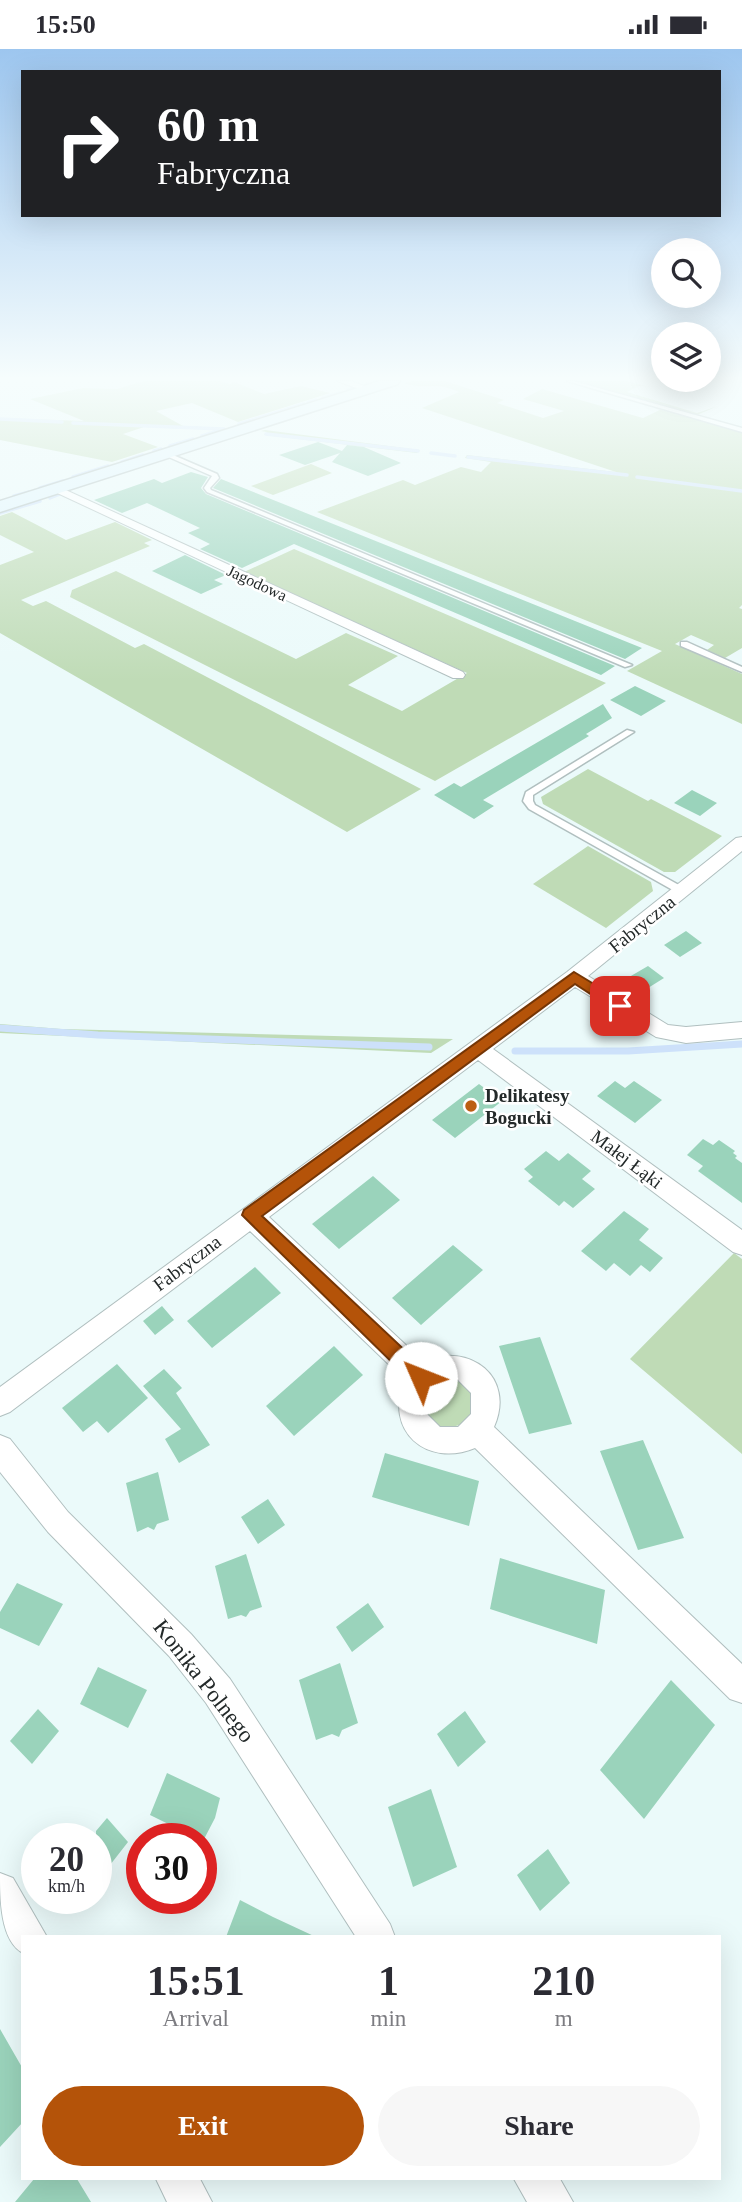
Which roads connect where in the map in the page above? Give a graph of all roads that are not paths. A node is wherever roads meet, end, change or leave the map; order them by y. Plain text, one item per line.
1 (80, 481) edge
2 (213, 481) edge
3 (57, 489) junction
4 (0, 507) edge
5 (684, 644) dead end
6 (628, 665) dead end
7 (742, 670) edge
8 (458, 675) dead end
9 (630, 732) dead end
10 (742, 842) edge
11 (682, 891) junction
12 (574, 977) junction
13 (742, 1030) edge
14 (478, 1049) junction
15 (250, 1215) junction
16 (742, 1244) edge
17 (421, 1378) junction
18 (0, 1403) edge
19 (478, 1431) junction
20 (0, 1449) edge
21 (742, 1688) edge
22 (0, 1891) edge
23 (28, 1935) edge
24 (376, 1935) edge
25 (178, 2180) edge
26 (536, 2180) edge
27 (191, 2202) edge
28 (552, 2202) edge

1 - 3 main road
2 - 6 lane
3 - 4 main road
3 - 8 street, Jagodowa
5 - 7 lane
9 - 11 lane
10 - 11 street, Fabryczna
11 - 12 street, Fabryczna
12 - 13 street
12 - 14 street, Fabryczna
14 - 15 street, Fabryczna
14 - 16 street, Małej Łąki
15 - 17 street
15 - 18 street, Fabryczna
17 - 19 street
17 - 19 street
19 - 21 street
20 - 24 street, Konika Polnego
22 - 23 street
25 - 27 street
26 - 28 street

